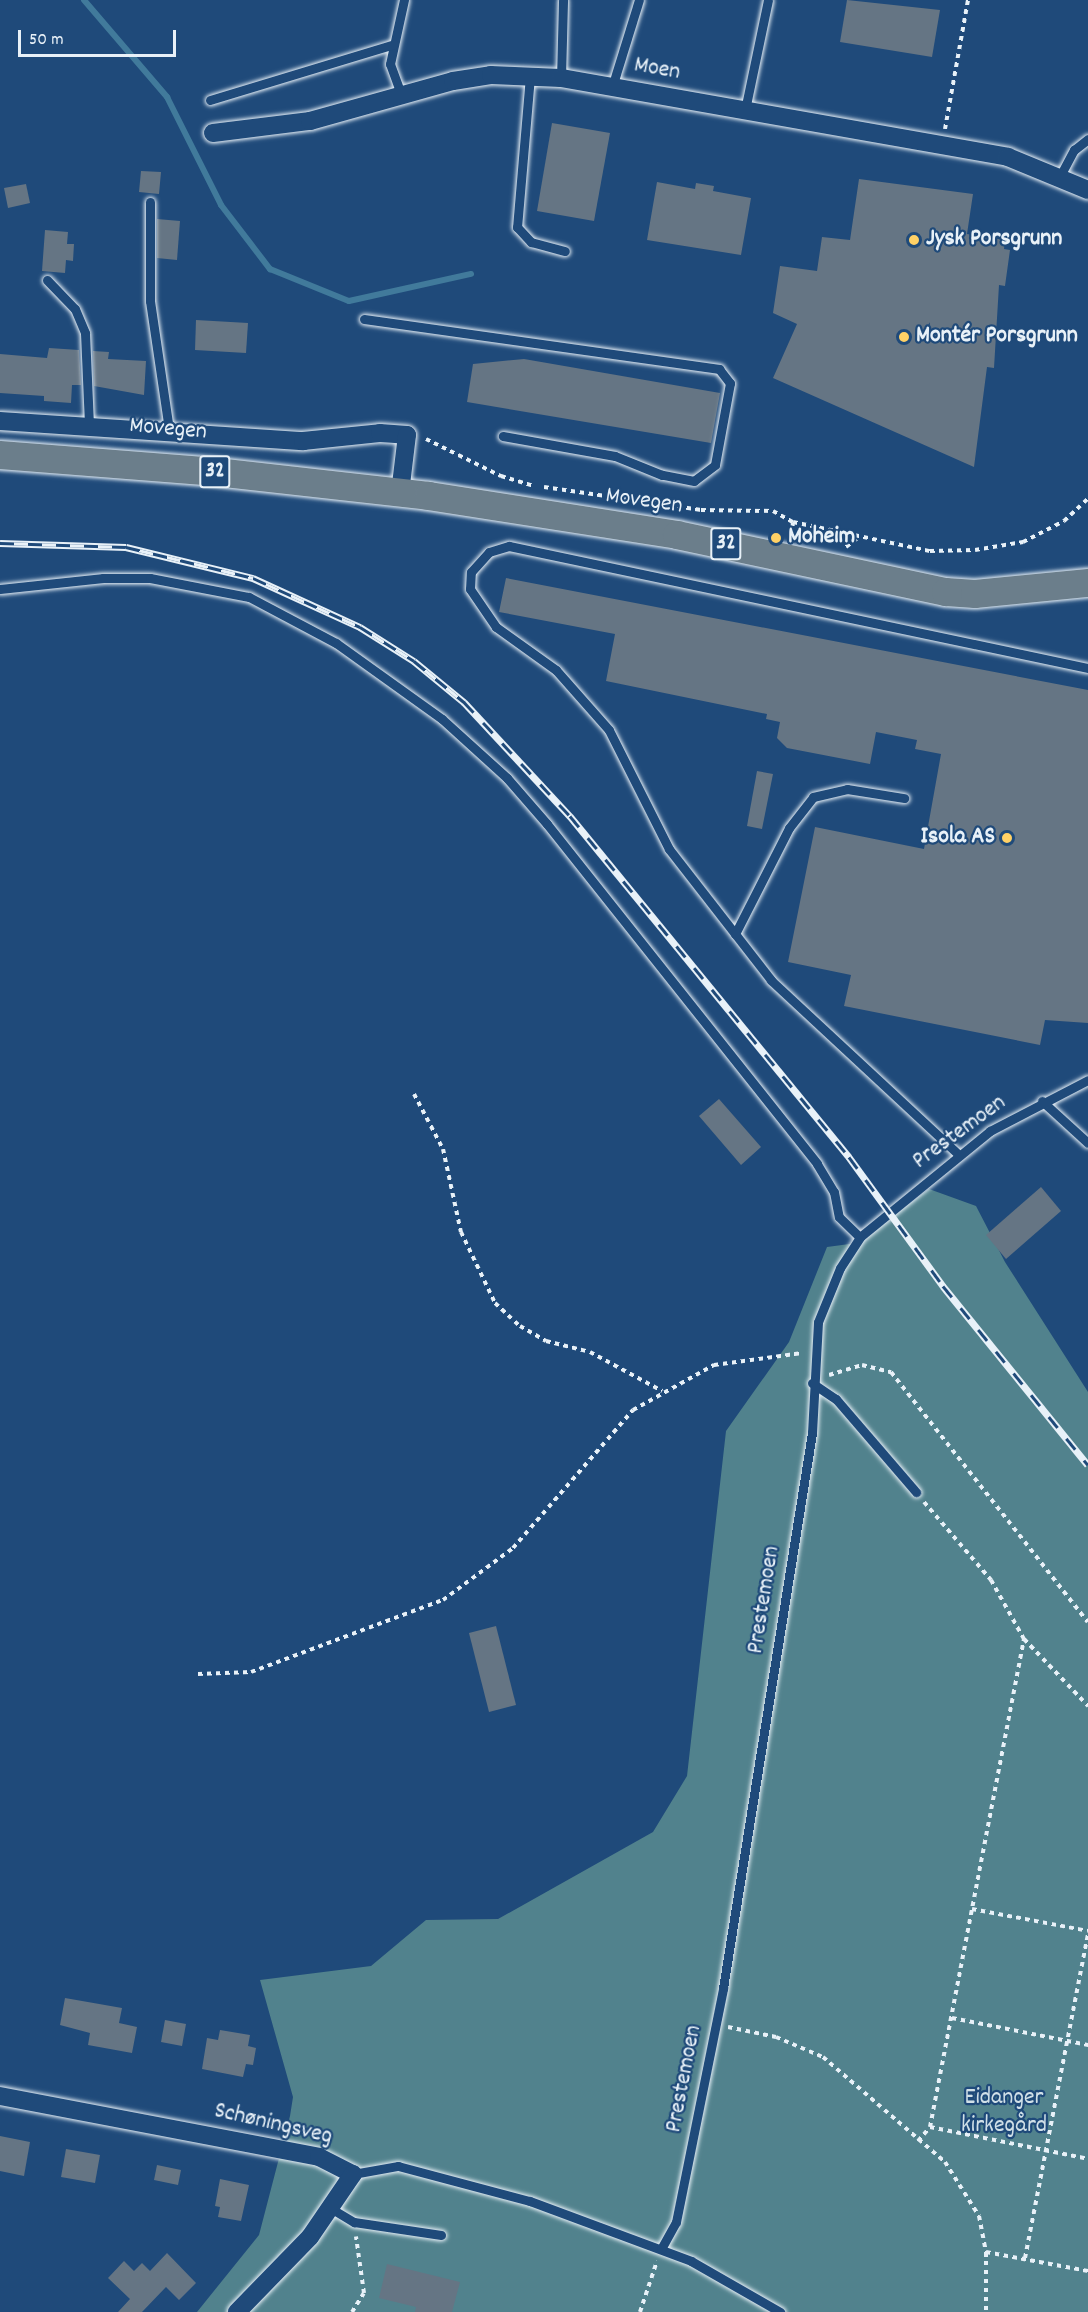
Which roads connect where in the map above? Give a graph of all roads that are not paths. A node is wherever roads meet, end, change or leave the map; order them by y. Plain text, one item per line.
1 (404, 0) edge
2 (563, 0) edge
3 (639, 0) edge
4 (768, 0) edge
5 (394, 44) junction
6 (530, 76) junction
7 (561, 78) junction
8 (612, 87) junction
9 (401, 94) junction
10 (210, 100) dead end
11 (745, 110) junction
12 (213, 133) dead end
13 (1088, 139) edge
14 (1060, 176) junction
15 (1088, 190) edge
16 (150, 202) dead end
17 (565, 251) dead end
18 (47, 279) dead end
19 (364, 319) dead end
20 (0, 421) edge
21 (89, 424) junction
22 (170, 429) junction
23 (503, 436) dead end
24 (0, 455) edge
25 (400, 493) junction
26 (1088, 563) edge
27 (1088, 583) edge
28 (0, 589) edge
29 (1021, 589) junction
30 (1088, 668) edge
31 (904, 798) dead end
32 (735, 934) junction
33 (1088, 1080) edge
34 (1042, 1101) junction
35 (1088, 1143) edge
36 (959, 1155) junction
37 (860, 1238) junction
38 (812, 1383) junction
39 (916, 1492) road end
40 (0, 2096) edge
41 (353, 2174) junction
42 (332, 2209) junction
43 (441, 2235) dead end
44 (662, 2249) junction
45 (237, 2312) edge
46 (780, 2312) edge

1 - 5 lane
2 - 7 lane
3 - 8 lane
4 - 11 lane
5 - 9 lane
5 - 10 lane
6 - 7 street, Moen
6 - 9 street, Moen
6 - 17 lane
7 - 8 street, Moen
8 - 11 street, Moen
9 - 12 street, Moen
11 - 14 street, Moen
13 - 14 lane
14 - 15 street, Moen
16 - 22 lane
18 - 21 lane
19 - 23 lane
20 - 21 street, Movegen
21 - 22 street, Movegen
22 - 25 street, Movegen
24 - 25 main road, Movegen / 32
25 - 29 main road, Movegen / 32
26 - 29 main road, Movegen / 32
27 - 29 main road, Movegen / 32
28 - 37 lane
30 - 32 lane
31 - 32 lane
32 - 36 lane
33 - 34 lane, Prestemoen
34 - 35 lane
34 - 36 lane, Prestemoen
36 - 37 lane, Prestemoen
37 - 38 lane, Prestemoen
38 - 39 lane
38 - 44 lane, Prestemoen
40 - 41 street, Schøningsveg
41 - 42 street, Schøningsveg
41 - 44 lane
42 - 43 lane
42 - 45 street, Schøningsveg
44 - 46 lane

